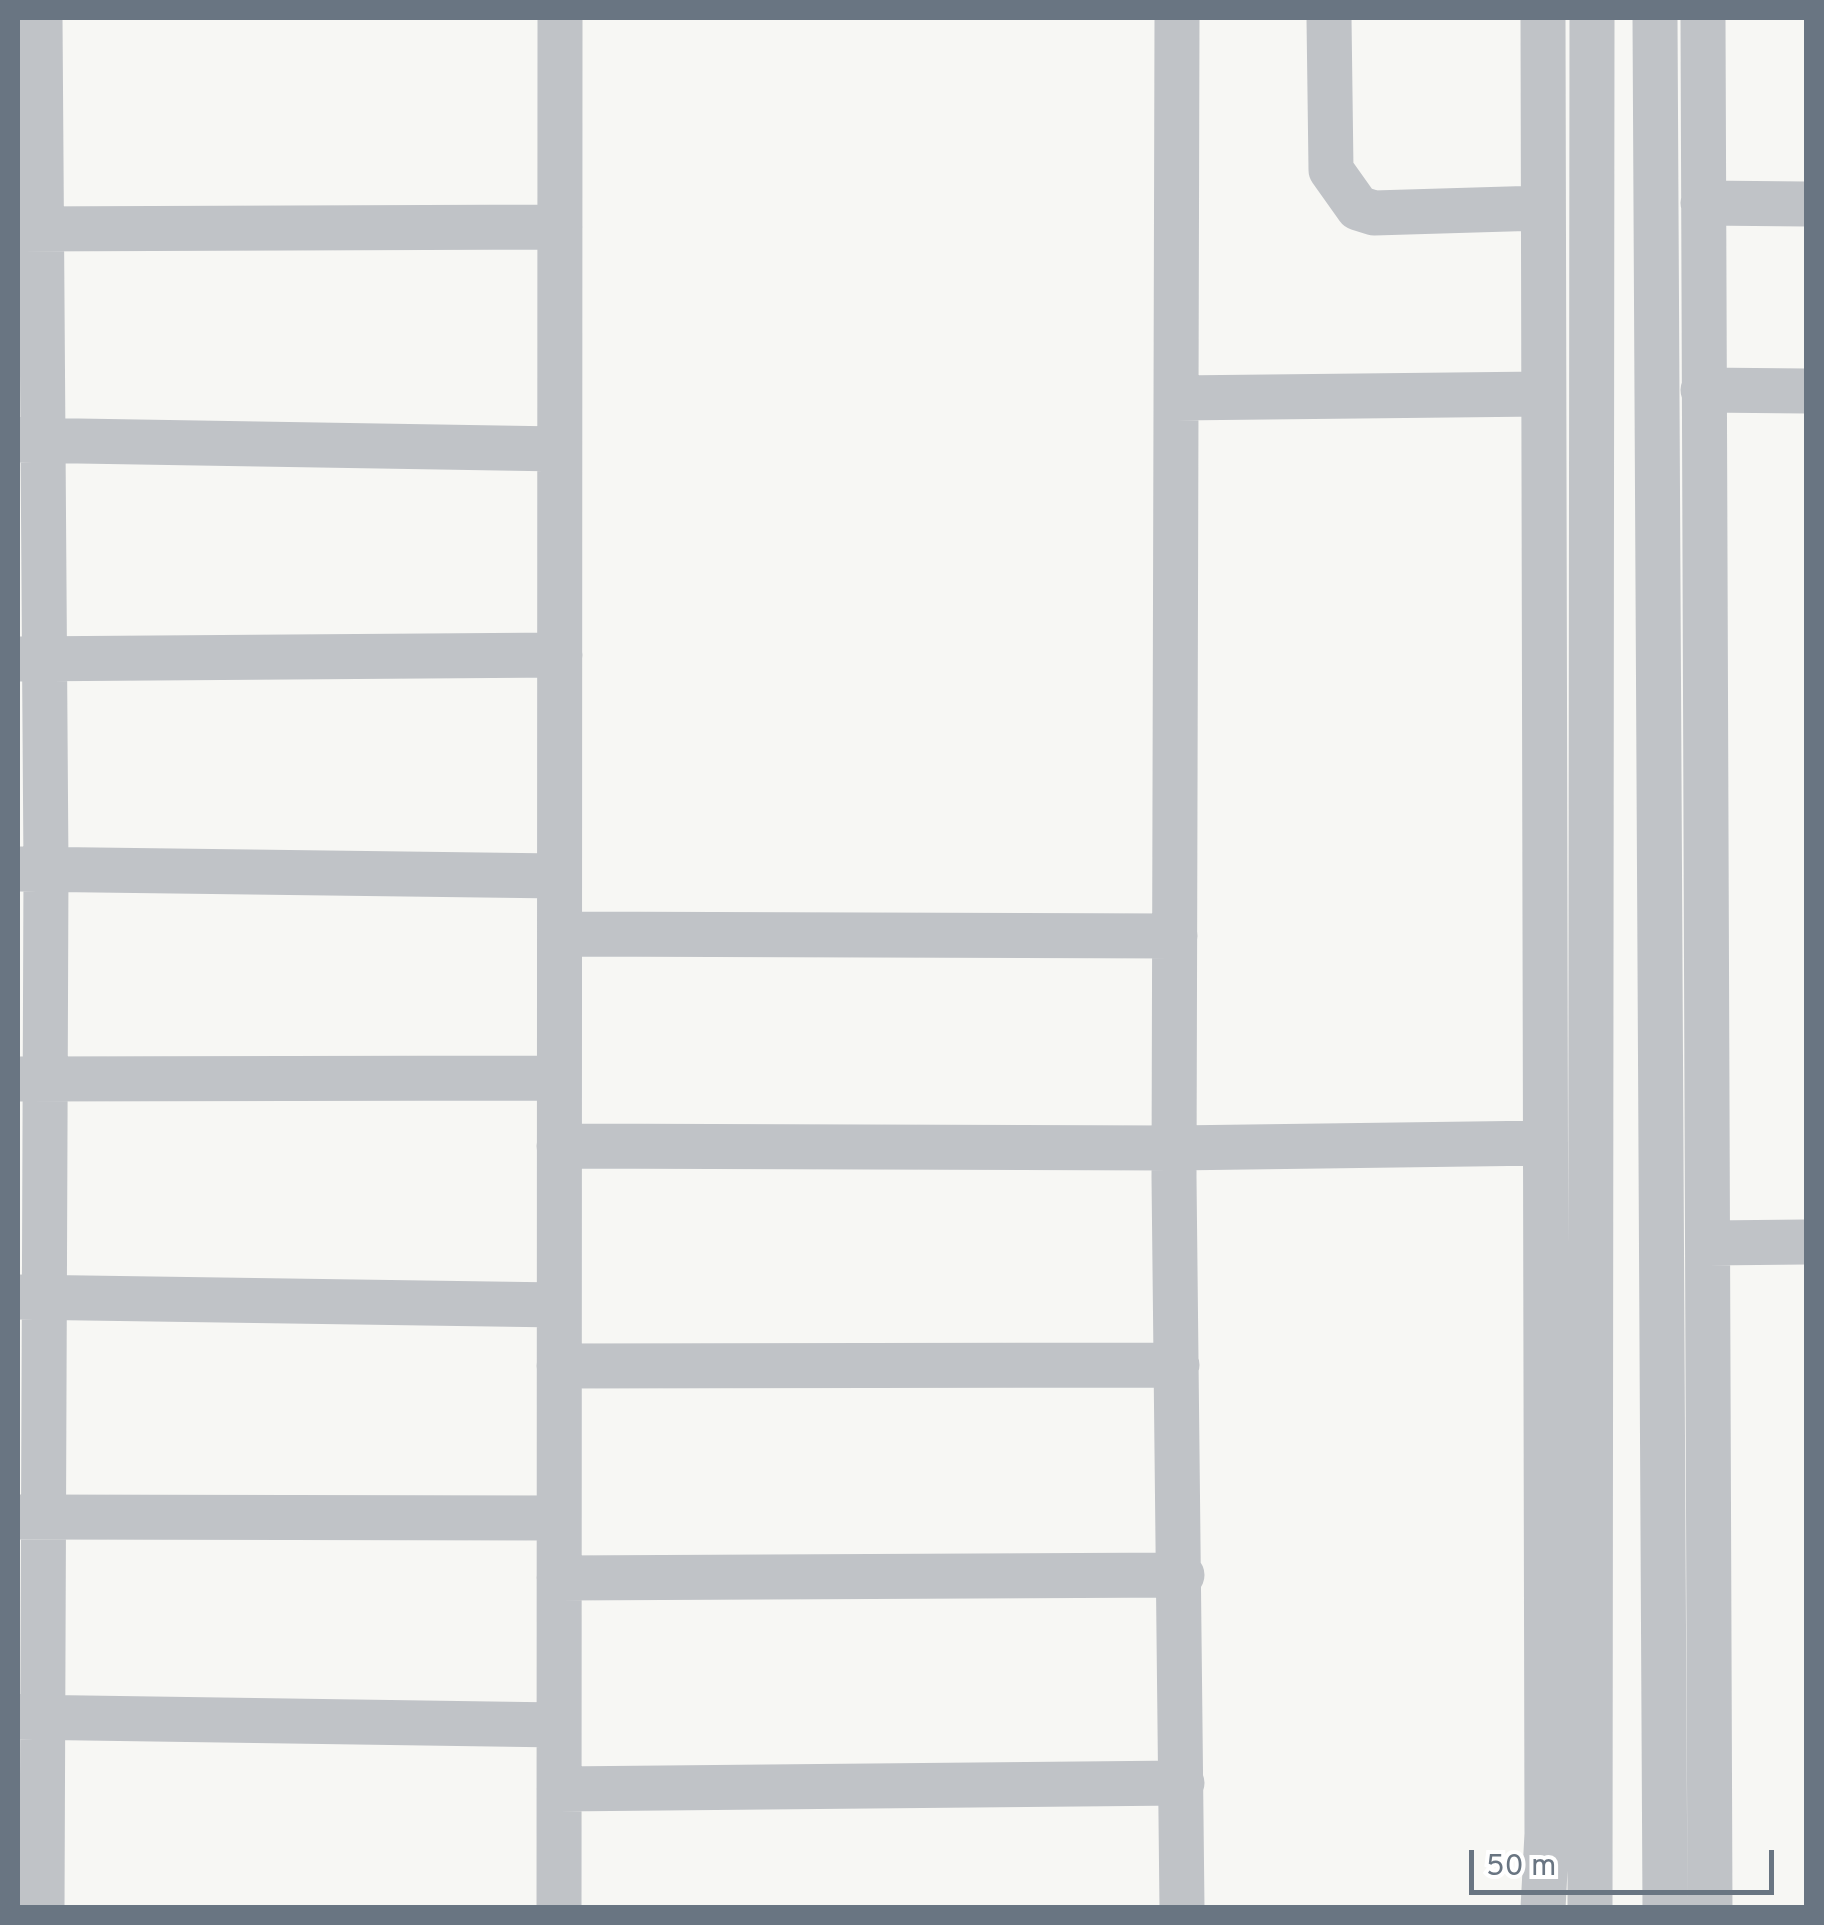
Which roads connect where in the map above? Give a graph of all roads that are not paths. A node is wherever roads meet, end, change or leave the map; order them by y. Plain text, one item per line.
1 (40, 18) edge
2 (560, 18) edge
3 (1177, 18) edge
4 (1329, 18) edge
5 (1543, 18) edge
6 (1592, 18) edge
7 (1655, 18) edge
8 (1703, 18) edge
9 (1702, 203) junction
10 (1806, 204) edge
11 (1542, 208) junction
12 (560, 226) junction
13 (30, 229) edge
14 (1703, 390) junction
15 (1806, 391) edge
16 (1542, 394) junction
17 (1176, 398) junction
18 (30, 440) edge
19 (559, 449) junction
20 (560, 655) junction
21 (31, 659) edge
22 (32, 869) edge
23 (559, 876) junction
24 (560, 934) junction
25 (1175, 936) junction
26 (559, 1078) junction
27 (31, 1079) edge
28 (1544, 1143) junction
29 (559, 1146) junction
30 (1174, 1148) junction
31 (1806, 1242) edge
32 (1708, 1243) junction
33 (31, 1297) edge
34 (559, 1305) junction
35 (1177, 1365) junction
36 (560, 1366) junction
37 (31, 1517) edge
38 (559, 1518) junction
39 (1182, 1575) junction
40 (559, 1578) junction
41 (30, 1718) edge
42 (559, 1725) junction
43 (1182, 1783) junction
44 (559, 1790) junction
45 (42, 1908) edge
46 (559, 1908) edge
47 (1182, 1908) edge
48 (1543, 1908) edge
49 (1590, 1908) edge
50 (1665, 1908) edge
51 (1710, 1908) edge

1 - 13 street
2 - 12 street
3 - 17 street
4 - 11 street
5 - 11 street
6 - 49 street
7 - 50 street
8 - 9 street
9 - 10 street
9 - 14 street
11 - 16 street
12 - 13 street
12 - 19 street
13 - 18 street
14 - 15 street
14 - 32 street
16 - 17 street
16 - 28 street
17 - 25 street
18 - 19 street
18 - 21 street
19 - 20 street
20 - 21 street
20 - 23 street
21 - 22 street
22 - 23 street
22 - 27 street
23 - 24 street
24 - 25 street
24 - 26 street
25 - 30 street
26 - 27 street
26 - 29 street
27 - 33 street
28 - 30 street
28 - 48 street
29 - 30 street
29 - 34 street
30 - 35 street
31 - 32 street
32 - 51 street
33 - 34 street
33 - 37 street
34 - 36 street
35 - 36 street
35 - 39 street
36 - 38 street
37 - 38 street
37 - 41 street
38 - 40 street
39 - 40 street
39 - 43 street
40 - 42 street
41 - 42 street
41 - 45 street
42 - 44 street
43 - 44 street
43 - 47 street
44 - 46 street

